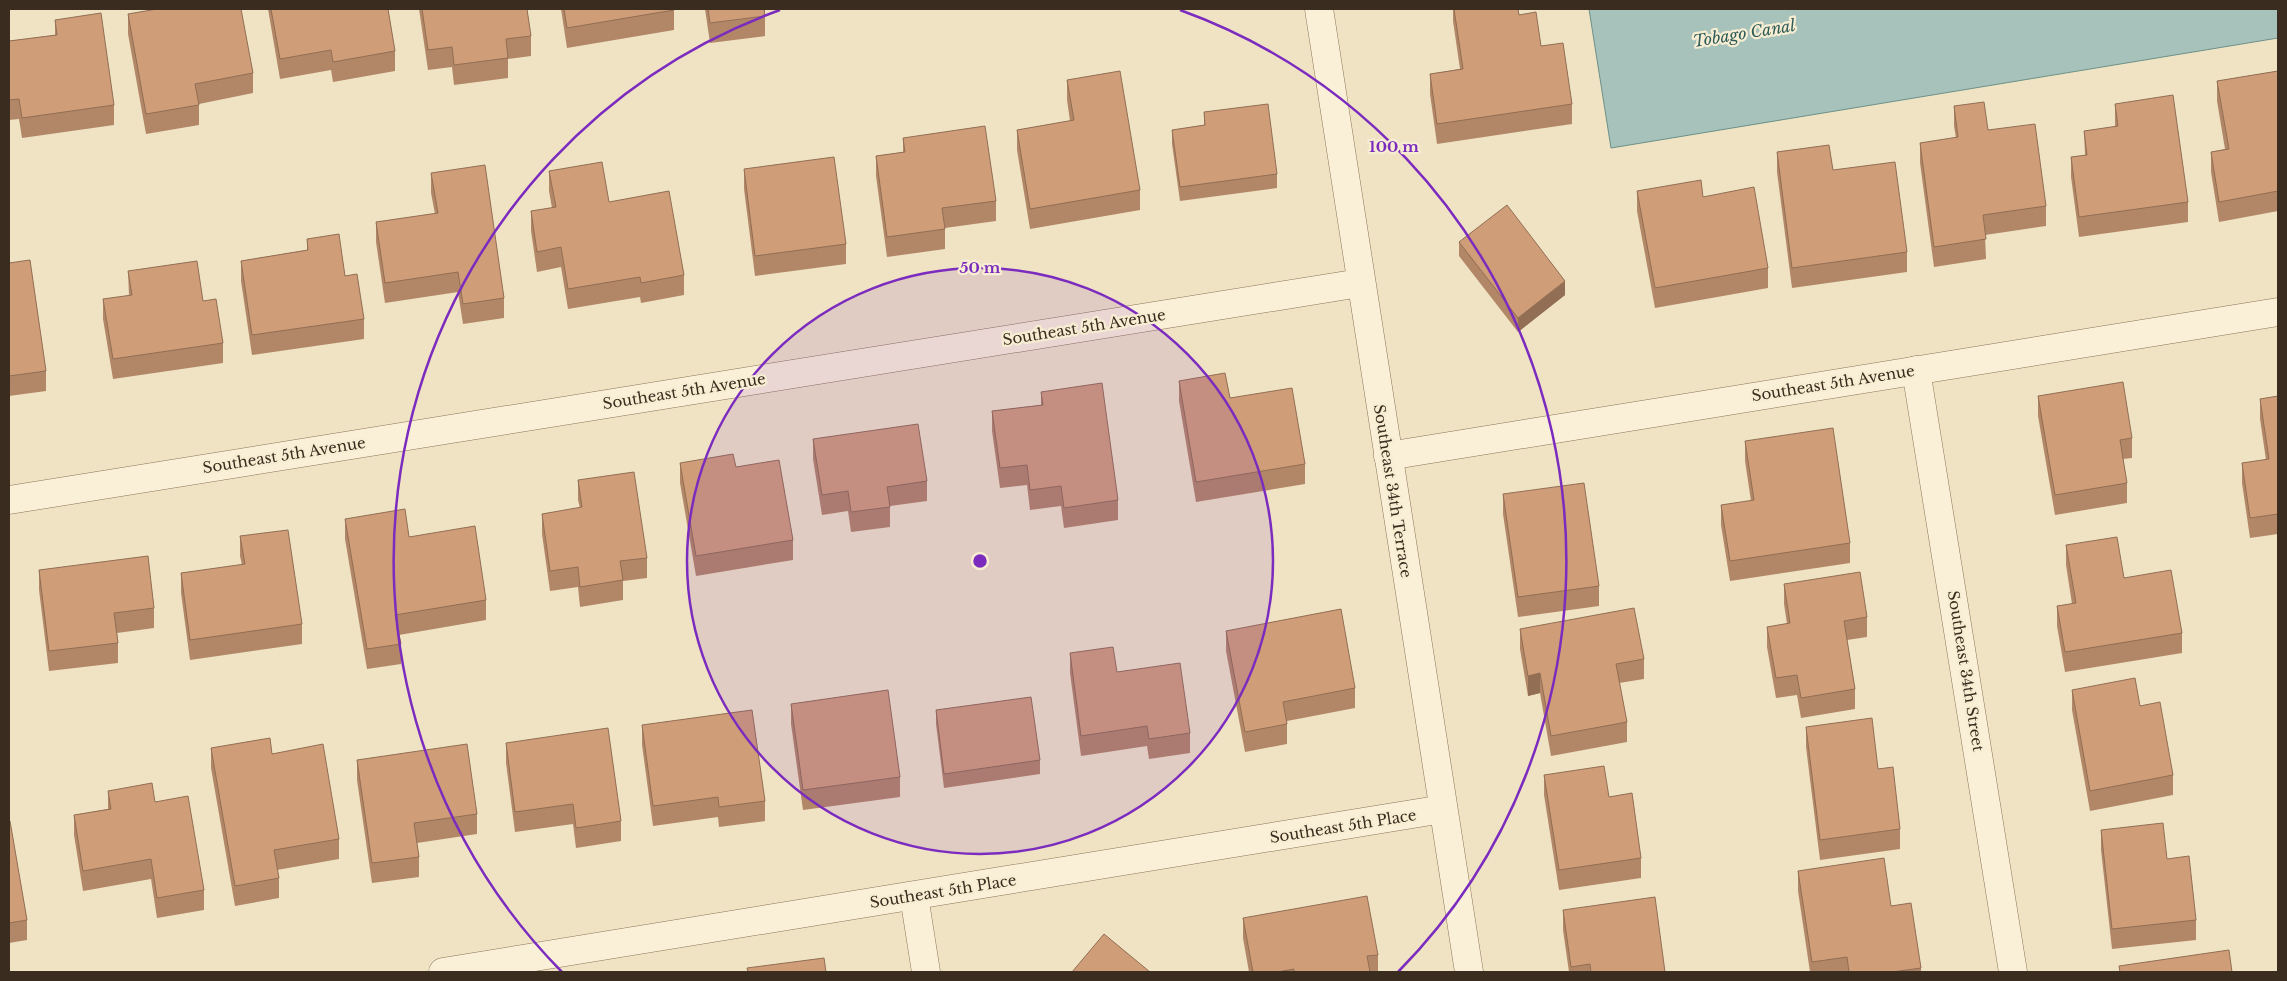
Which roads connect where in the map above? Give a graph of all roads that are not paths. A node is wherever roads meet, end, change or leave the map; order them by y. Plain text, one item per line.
1 (1319, 9) edge
2 (1360, 283) junction
3 (2278, 312) edge
4 (1916, 370) junction
5 (1388, 456) junction
6 (9, 500) edge
7 (1443, 809) junction
8 (914, 896) junction
9 (443, 972) edge
10 (926, 972) edge
11 (1469, 972) edge
12 (2014, 972) edge

1 - 2 street, Southeast 34th Terrace
2 - 5 street, Southeast 34th Terrace
2 - 6 street, Southeast 5th Avenue
3 - 4 street, Southeast 5th Avenue
4 - 5 street, Southeast 5th Avenue
4 - 12 street, Southeast 34th Street
5 - 7 street, Southeast 34th Terrace
7 - 8 street, Southeast 5th Place
7 - 11 street, Southeast 34th Terrace
8 - 9 street, Southeast 5th Place
8 - 10 street

